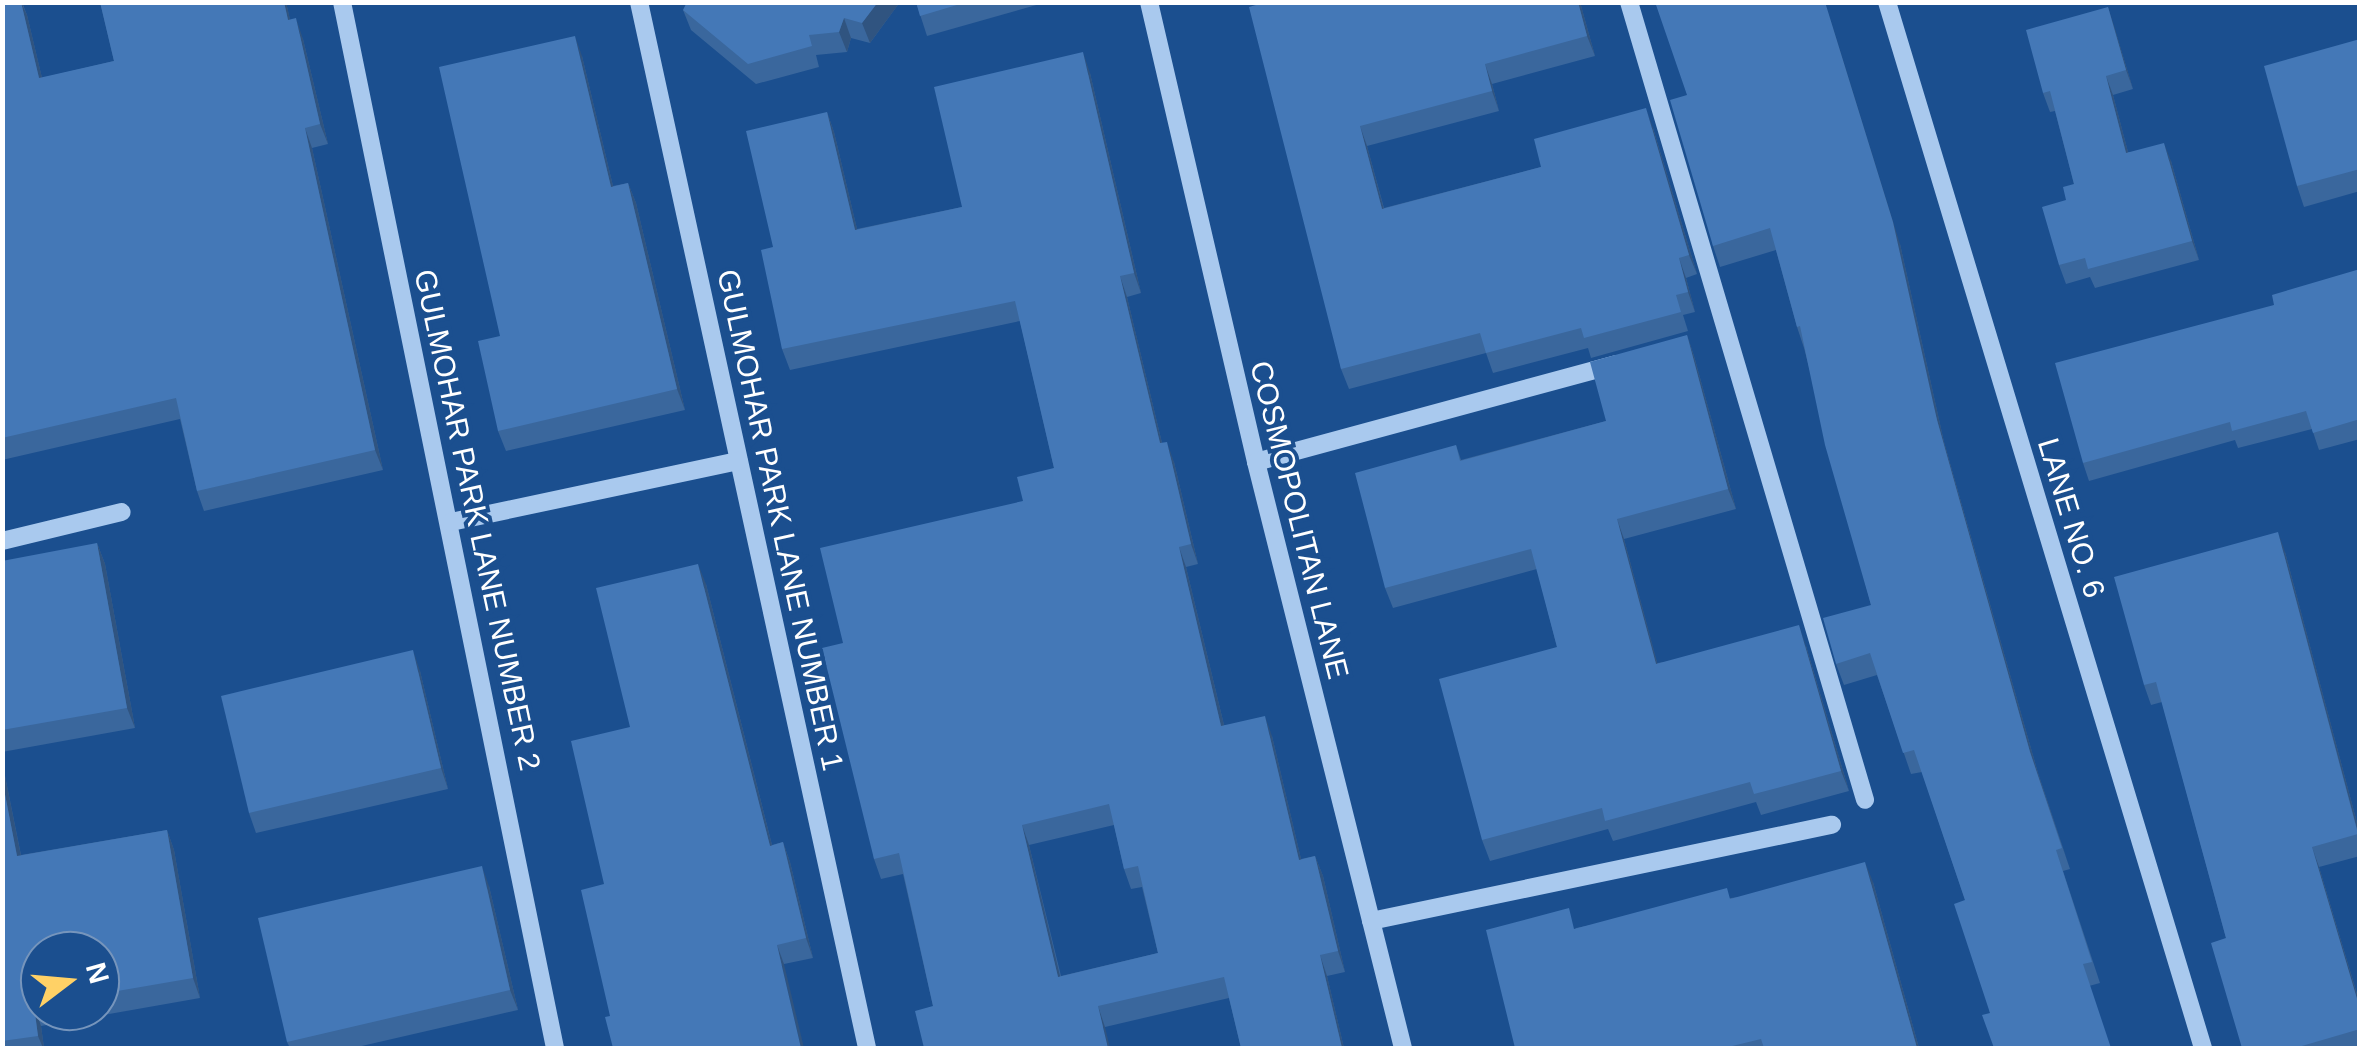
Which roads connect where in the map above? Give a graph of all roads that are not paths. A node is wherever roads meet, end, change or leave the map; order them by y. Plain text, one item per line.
1 (342, 2) edge
2 (639, 2) edge
3 (1149, 2) edge
4 (1629, 2) edge
5 (1886, 2) edge
6 (1636, 359) edge
7 (739, 461) junction
8 (1256, 462) junction
9 (122, 512) dead end
10 (450, 522) junction
11 (2, 541) edge
12 (1865, 800) dead end
13 (1832, 824) dead end
14 (1371, 921) junction
15 (555, 1048) edge
16 (867, 1048) edge
17 (1403, 1048) edge
18 (2203, 1048) edge

1 - 10 street, GULMOHAR PARK LANE NUMBER 2
2 - 7 street, GULMOHAR PARK LANE NUMBER 1
3 - 8 street, COSMOPOLITAN LANE
4 - 12 street
5 - 18 street, LANE NO. 6
6 - 8 street
7 - 10 street
7 - 16 street, GULMOHAR PARK LANE NUMBER 1
8 - 14 street, COSMOPOLITAN LANE
9 - 11 street
10 - 15 street, GULMOHAR PARK LANE NUMBER 2
13 - 14 street
14 - 17 street, COSMOPOLITAN LANE

